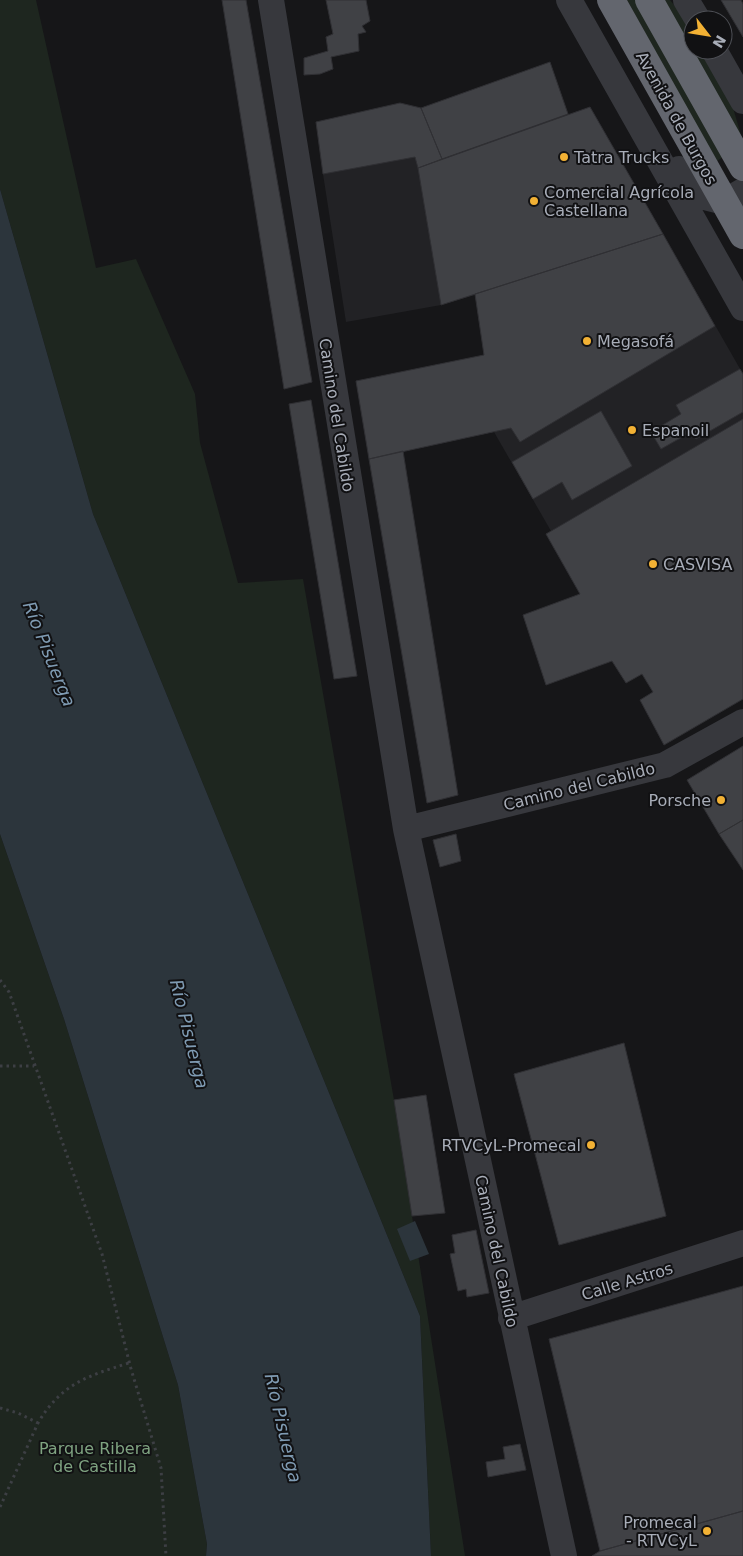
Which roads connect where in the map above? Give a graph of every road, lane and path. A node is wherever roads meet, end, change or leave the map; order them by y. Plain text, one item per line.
1 (271, 0) edge
2 (570, 0) edge
3 (612, 0) edge
4 (649, 0) edge
5 (720, 60) edge
6 (729, 76) junction
7 (743, 101) edge
8 (743, 112) edge
9 (743, 167) edge
10 (734, 197) edge
11 (743, 235) edge
12 (743, 308) edge
13 (743, 722) edge
14 (406, 829) junction
15 (0, 980) edge
16 (0, 1066) edge
17 (34, 1066) junction
18 (743, 1243) edge
19 (511, 1318) junction
20 (129, 1364) junction
21 (0, 1408) edge
22 (38, 1423) junction
23 (0, 1507) edge
24 (166, 1556) edge
25 (564, 1556) edge

1 - 14 street, Camino del Cabildo
2 - 10 street
2 - 12 street
3 - 10 highway, Avenida de Burgos
4 - 9 highway, Avenida de Burgos
5 - 6 street
6 - 7 street
6 - 8 street
10 - 11 highway, Avenida de Burgos
13 - 14 street, Camino del Cabildo
14 - 19 street, Camino del Cabildo
15 - 17 path
16 - 17 path
17 - 20 path
18 - 19 street, Calle Astros
19 - 25 street, Camino del Cabildo
20 - 22 path
20 - 24 path
21 - 22 path
22 - 23 path

